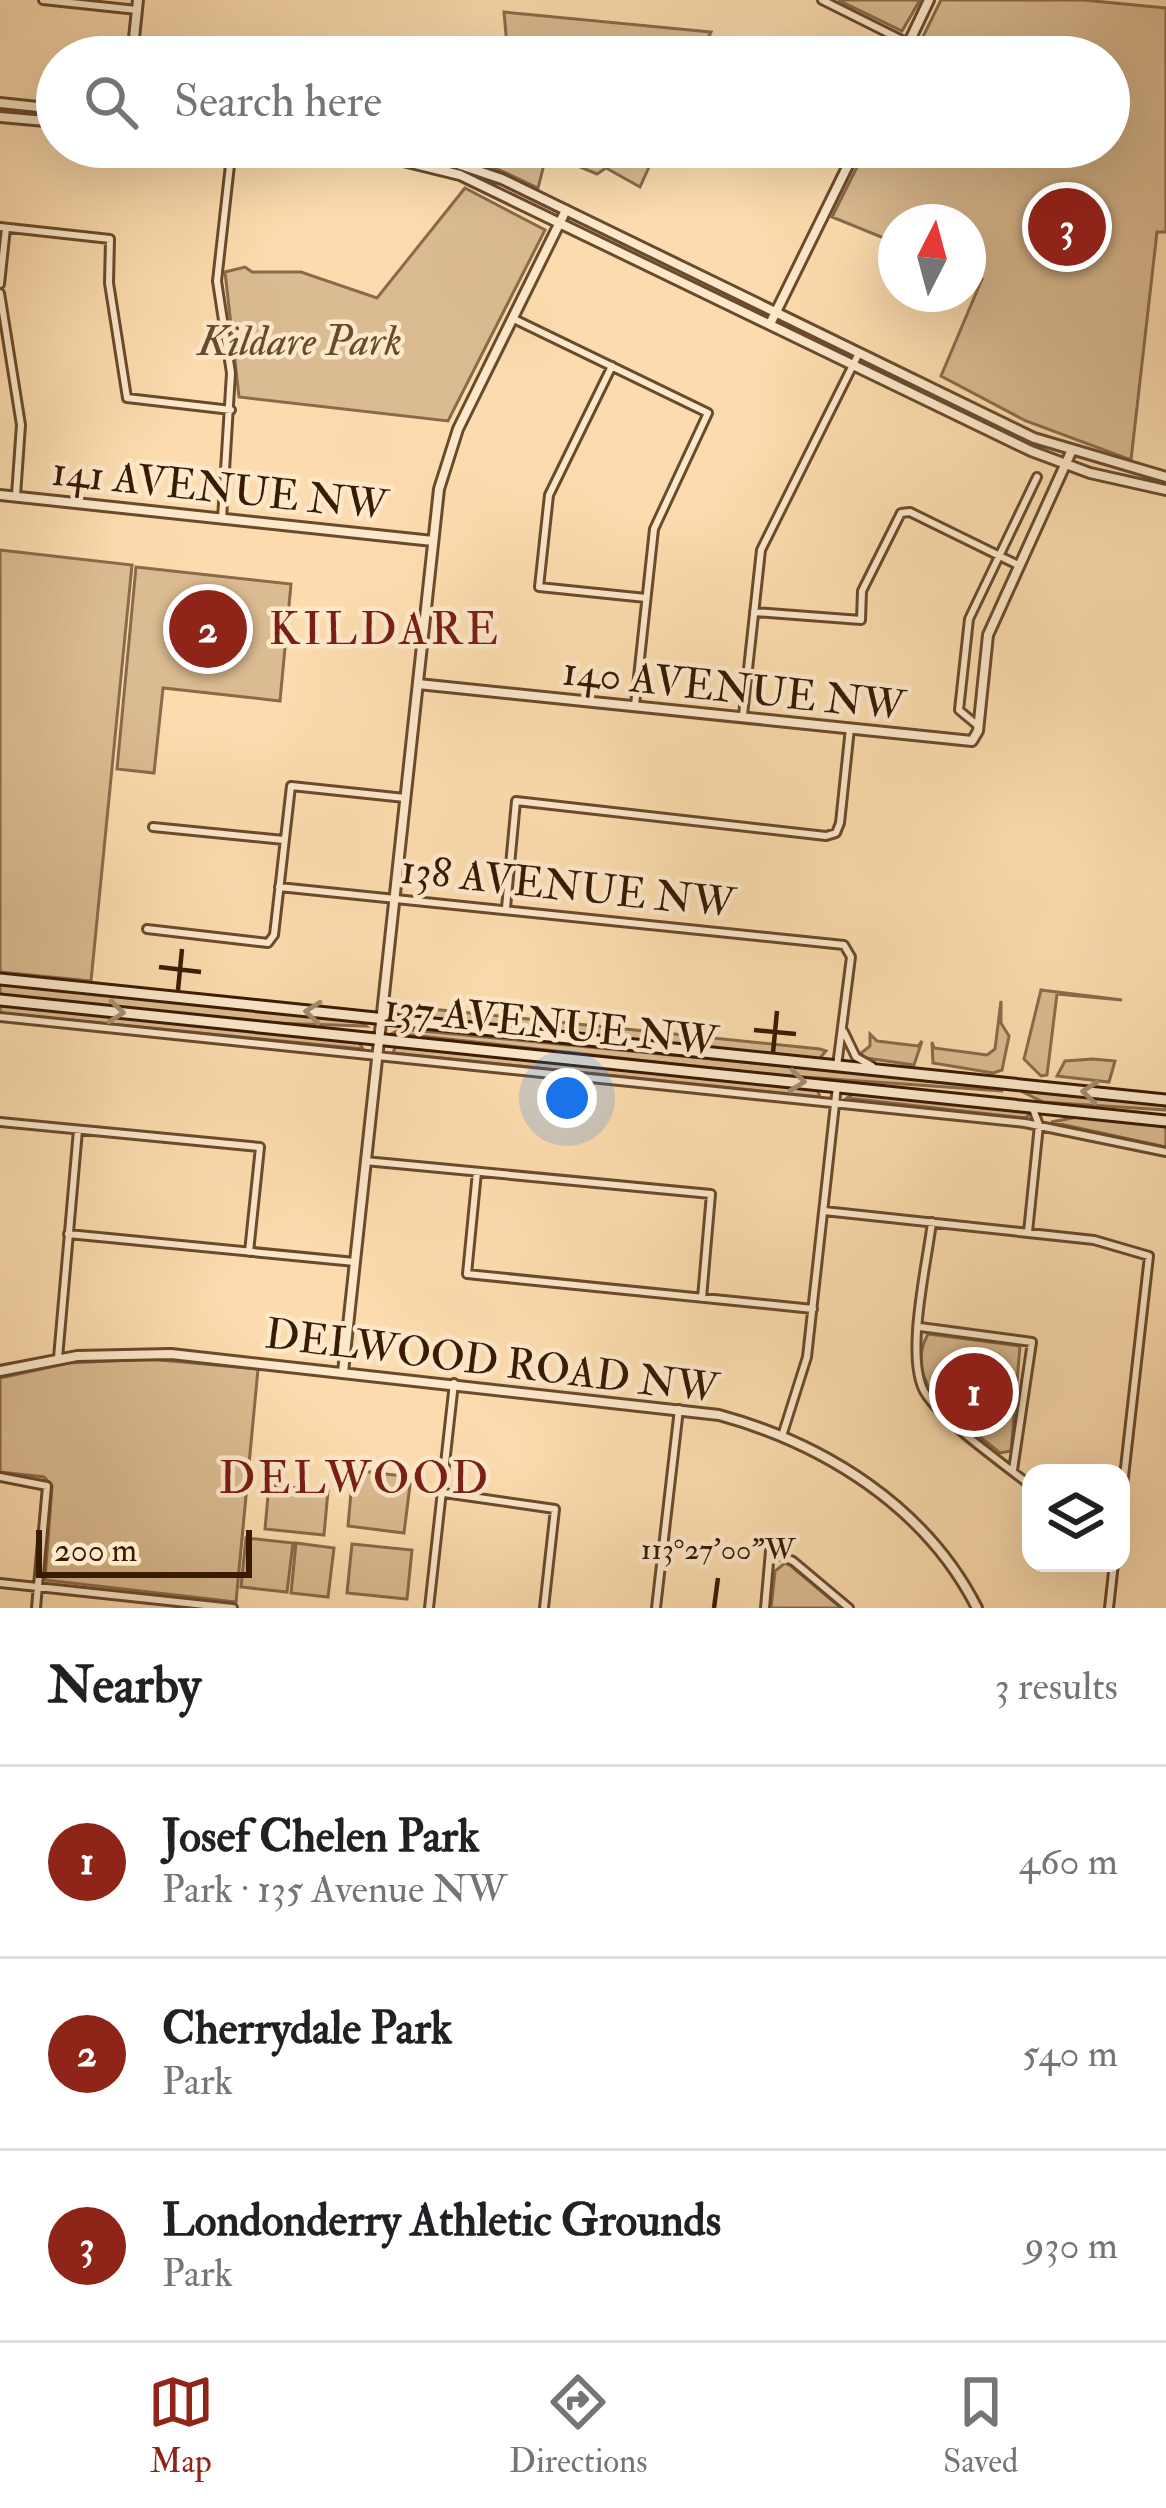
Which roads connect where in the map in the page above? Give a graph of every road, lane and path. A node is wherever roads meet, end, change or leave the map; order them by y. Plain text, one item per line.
1 (43, 0) edge
2 (822, 0) edge
3 (929, 0) edge
4 (138, 5) edge
5 (135, 36) edge
6 (892, 36) edge
7 (912, 36) edge
8 (0, 103) edge
9 (36, 107) edge
10 (0, 116) edge
11 (36, 120) edge
12 (230, 168) edge
13 (435, 168) edge
14 (478, 168) edge
15 (847, 168) edge
16 (566, 210) junction
17 (561, 221) junction
18 (3, 228) edge
19 (0, 284) edge
20 (0, 293) edge
21 (776, 313) junction
22 (514, 319) junction
23 (770, 325) junction
24 (859, 353) junction
25 (853, 365) junction
26 (613, 366) junction
27 (231, 410) junction
28 (1071, 452) junction
29 (1065, 465) junction
30 (1037, 477) dead end
31 (1166, 477) edge
32 (1166, 490) edge
33 (0, 495) edge
34 (16, 495) junction
35 (222, 519) junction
36 (433, 541) junction
37 (997, 555) junction
38 (1016, 564) junction
39 (646, 598) junction
40 (754, 612) junction
41 (418, 684) junction
42 (634, 705) junction
43 (743, 716) junction
44 (978, 726) junction
45 (850, 728) junction
46 (405, 798) junction
47 (153, 827) dead end
48 (284, 840) junction
49 (279, 887) junction
50 (395, 898) junction
51 (506, 908) junction
52 (147, 929) dead end
53 (0, 979) edge
54 (0, 1000) edge
55 (0, 1017) edge
56 (382, 1019) junction
57 (843, 1027) junction
58 (380, 1039) junction
59 (377, 1056) junction
60 (837, 1066) junction
61 (881, 1070) junction
62 (838, 1086) junction
63 (1166, 1100) edge
64 (836, 1103) junction
65 (1032, 1106) junction
66 (1051, 1108) junction
67 (1166, 1118) edge
68 (0, 1122) edge
69 (1039, 1125) junction
70 (78, 1130) junction
71 (1166, 1152) edge
72 (365, 1161) junction
73 (477, 1172) junction
74 (824, 1210) junction
75 (932, 1222) junction
76 (1028, 1232) junction
77 (68, 1234) junction
78 (249, 1252) junction
79 (355, 1262) junction
80 (702, 1298) junction
81 (813, 1309) junction
82 (920, 1327) junction
83 (58, 1358) junction
84 (0, 1371) edge
85 (343, 1372) junction
86 (454, 1383) junction
87 (679, 1407) junction
88 (782, 1436) junction
89 (1125, 1464) edge
90 (1013, 1471) junction
91 (0, 1477) edge
92 (1022, 1478) edge
93 (443, 1493) junction
94 (1113, 1572) edge
95 (0, 1583) edge
96 (38, 1587) junction
97 (35, 1608) edge
98 (233, 1608) edge
99 (429, 1608) edge
100 (544, 1608) edge
101 (656, 1608) edge
102 (765, 1608) edge
103 (849, 1608) edge
104 (976, 1608) edge
105 (1109, 1608) edge

1 - 4 street
2 - 6 street
3 - 7 street
4 - 5 street
8 - 9 street
10 - 11 street
12 - 27 street
13 - 17 street
14 - 16 street
15 - 21 street
16 - 17 street
16 - 21 street
17 - 22 street
17 - 23 street
18 - 19 street
18 - 27 street
20 - 34 street
21 - 23 street
21 - 24 street
22 - 26 street
22 - 36 street
23 - 25 street
24 - 25 street
24 - 28 street
25 - 29 street
25 - 40 street
26 - 39 street
26 - 39 street
27 - 35 street
28 - 29 street
28 - 31 street
29 - 32 street
29 - 38 street
30 - 37 street
33 - 34 street, 141 AVENUE NW
34 - 35 street, 141 AVENUE NW
35 - 36 street, 141 AVENUE NW
36 - 41 street
37 - 38 street
37 - 40 street
37 - 44 street
38 - 44 street
39 - 42 street
40 - 43 street
41 - 42 street, 140 AVENUE NW
41 - 46 street
42 - 43 street, 140 AVENUE NW
43 - 45 street, 140 AVENUE NW
44 - 45 street, 140 AVENUE NW
45 - 51 street
46 - 48 street
46 - 50 street
47 - 48 street
48 - 49 street
49 - 50 street, 138 AVENUE NW
49 - 52 street
50 - 51 street, 138 AVENUE NW
50 - 56 street
51 - 57 street, 138 AVENUE NW
56 -> 53 main road, 137 AVENUE NW
54 -> 58 main road, 137 AVENUE NW
55 - 59 street, 137 AVENUE NW
56 - 58 street
56 - 60 main road, 137 AVENUE NW
57 - 60 street
57 - 61 street
58 - 59 street
58 -> 62 main road, 137 AVENUE NW
59 - 64 street, 137 AVENUE NW
59 - 72 street
60 - 61 main road, 137 AVENUE NW
63 -> 61 main road, 137 AVENUE NW
62 - 64 street
62 - 65 main road, 137 AVENUE NW
64 - 69 street, 137 AVENUE NW
64 - 74 street
65 - 66 main road, 137 AVENUE NW
65 - 69 street
66 - 67 main road, 137 AVENUE NW
66 - 69 street
68 - 70 street
69 - 71 street, 137 AVENUE NW
69 - 76 street
70 - 77 street
70 - 78 street
72 - 73 street
72 - 79 street
73 - 80 street
73 - 80 street
74 - 75 street
74 - 81 street
75 - 76 street
75 - 82 street
76 - 89 street
77 - 78 street
77 - 83 street
78 - 79 street
79 - 85 street
80 - 81 street
81 - 88 street
82 - 90 street
82 - 90 street
83 - 84 street, DELWOOD ROAD NW
83 - 85 street, DELWOOD ROAD NW
85 - 86 street, DELWOOD ROAD NW
86 - 87 street, DELWOOD ROAD NW
86 - 93 street
87 - 88 street, DELWOOD ROAD NW
87 - 101 street
88 - 104 street, DELWOOD ROAD NW
90 - 92 street
91 - 96 street
93 - 99 street
93 - 100 street
94 - 105 street
95 - 96 street
96 - 97 street
96 - 98 street
102 - 103 street

